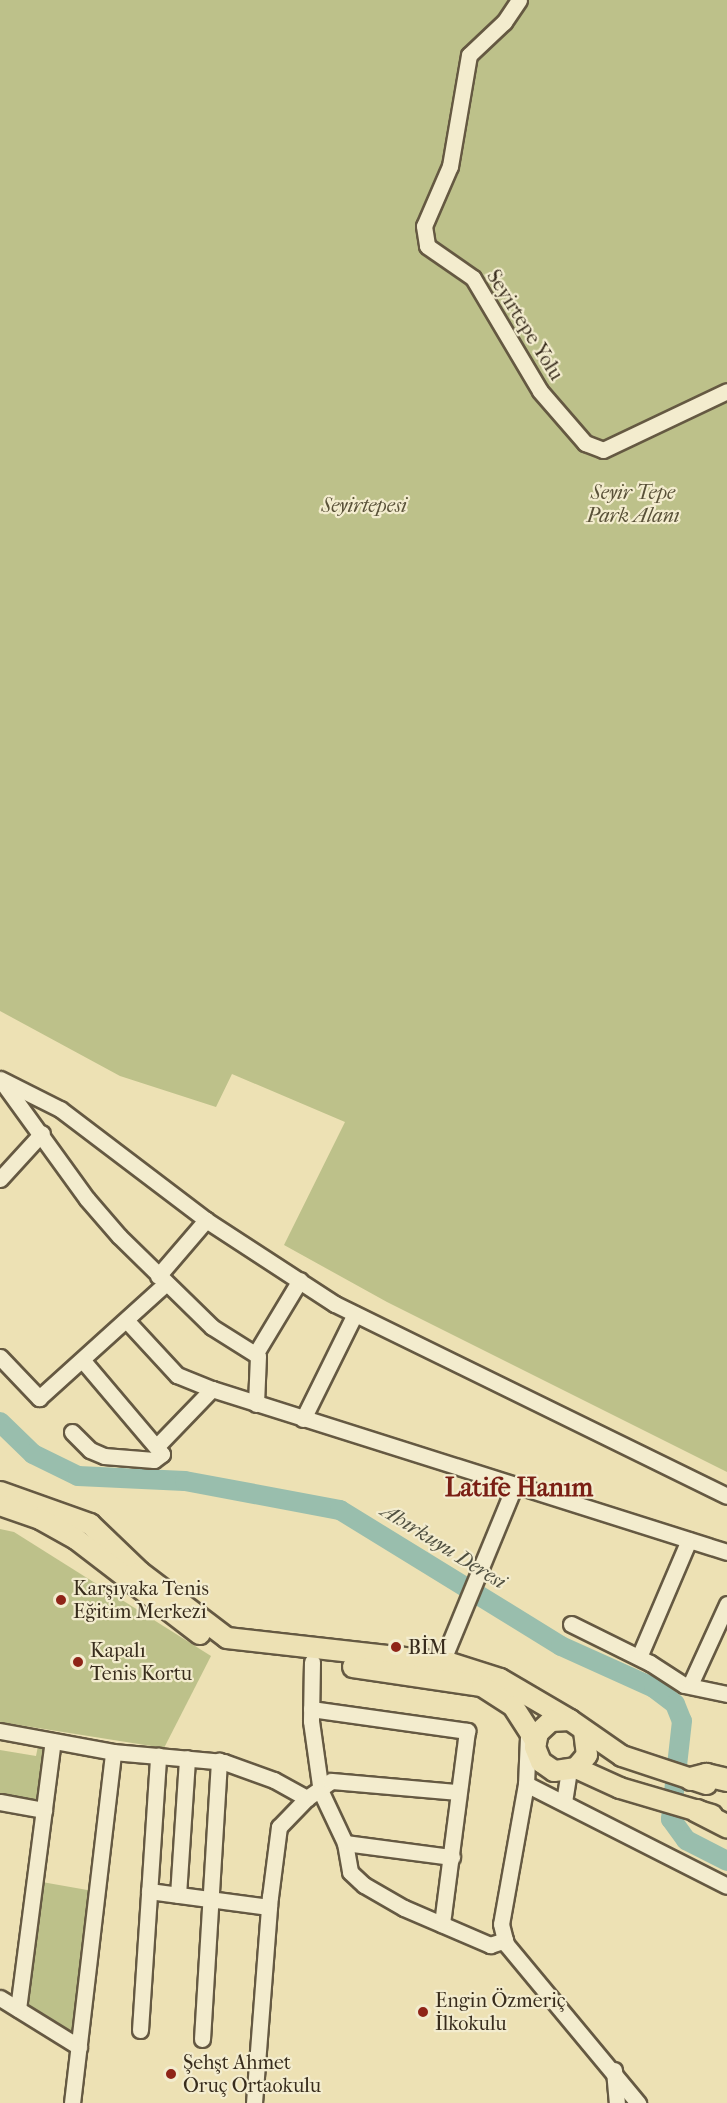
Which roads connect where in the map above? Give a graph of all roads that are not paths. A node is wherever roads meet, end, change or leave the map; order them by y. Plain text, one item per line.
1 (519, 0) edge
2 (727, 391) edge
3 (0, 1079) edge
4 (42, 1133) junction
5 (0, 1179) edge
6 (206, 1220) junction
7 (161, 1280) junction
8 (300, 1280) junction
9 (355, 1314) junction
10 (126, 1321) junction
11 (256, 1353) junction
12 (0, 1357) edge
13 (83, 1361) junction
14 (212, 1389) junction
15 (256, 1404) junction
16 (303, 1419) junction
17 (72, 1432) dead end
18 (158, 1445) junction
19 (514, 1485) junction
20 (0, 1492) edge
21 (727, 1496) edge
22 (0, 1505) edge
23 (689, 1540) junction
24 (727, 1552) edge
25 (727, 1604) edge
26 (571, 1624) dead end
27 (639, 1657) junction
28 (312, 1662) junction
29 (442, 1662) junction
30 (690, 1685) junction
31 (727, 1694) edge
32 (311, 1709) junction
33 (577, 1725) junction
34 (0, 1731) edge
35 (53, 1741) junction
36 (532, 1744) junction
37 (113, 1752) junction
38 (158, 1756) junction
39 (188, 1758) junction
40 (219, 1761) junction
41 (573, 1769) junction
42 (691, 1779) junction
43 (727, 1780) edge
44 (526, 1784) junction
45 (727, 1790) edge
46 (457, 1792) junction
47 (314, 1795) junction
48 (0, 1802) edge
49 (564, 1802) junction
50 (690, 1809) junction
51 (44, 1810) junction
52 (727, 1819) edge
53 (727, 1826) edge
54 (345, 1843) junction
55 (452, 1857) junction
56 (727, 1886) edge
57 (149, 1891) junction
58 (178, 1895) junction
59 (209, 1899) junction
60 (269, 1906) junction
61 (442, 1924) junction
62 (505, 1940) junction
63 (0, 1998) edge
64 (18, 2009) junction
65 (140, 2030) dead end
66 (202, 2039) dead end
67 (79, 2047) junction
68 (614, 2070) junction
69 (72, 2103) edge
70 (254, 2103) edge
71 (617, 2103) edge
72 (638, 2103) edge

1 - 2 street, Seyirtepe Yolu
3 - 4 street
3 - 6 street
4 - 5 street
4 - 7 street
6 - 7 street
6 - 8 street
7 - 10 street
7 - 11 street
8 - 9 street
8 - 11 street
9 - 16 street
9 - 21 street
10 - 13 street
10 - 14 street
11 - 15 street
12 - 13 street
13 - 18 street
14 - 15 street
14 - 18 street
15 - 16 street
16 - 19 street
17 - 18 street
19 - 23 street
19 - 29 street
20 - 29 main road
22 - 28 main road
23 - 24 street
23 - 27 street
25 - 30 street
26 - 27 street
27 - 30 street
28 - 32 street
28 - 36 main road
29 - 33 main road
30 - 31 street
32 - 46 street
32 - 47 street
33 - 36 main road
33 - 41 main road
33 - 42 main road
34 - 35 street
35 - 37 street
35 - 51 street
36 - 41 main road
36 - 44 street
37 - 38 street
37 - 67 street
38 - 39 street
38 - 57 street
39 - 40 street
39 - 58 street
40 - 47 street
40 - 59 street
41 - 49 street
41 - 50 main road
42 - 43 highway
42 - 45 main road
44 - 49 street
44 - 62 street
46 - 47 street
46 - 55 street
47 - 54 street
47 - 60 street
48 - 51 street
49 - 56 street
50 - 52 main road
50 - 53 highway
51 - 64 street
54 - 55 street
54 - 61 street
55 - 61 street
57 - 58 street
57 - 65 street
58 - 59 street
59 - 60 street
59 - 66 street
60 - 70 street
61 - 62 street
62 - 68 street
63 - 64 street
64 - 67 street
67 - 69 street
68 - 71 street
68 - 72 street

